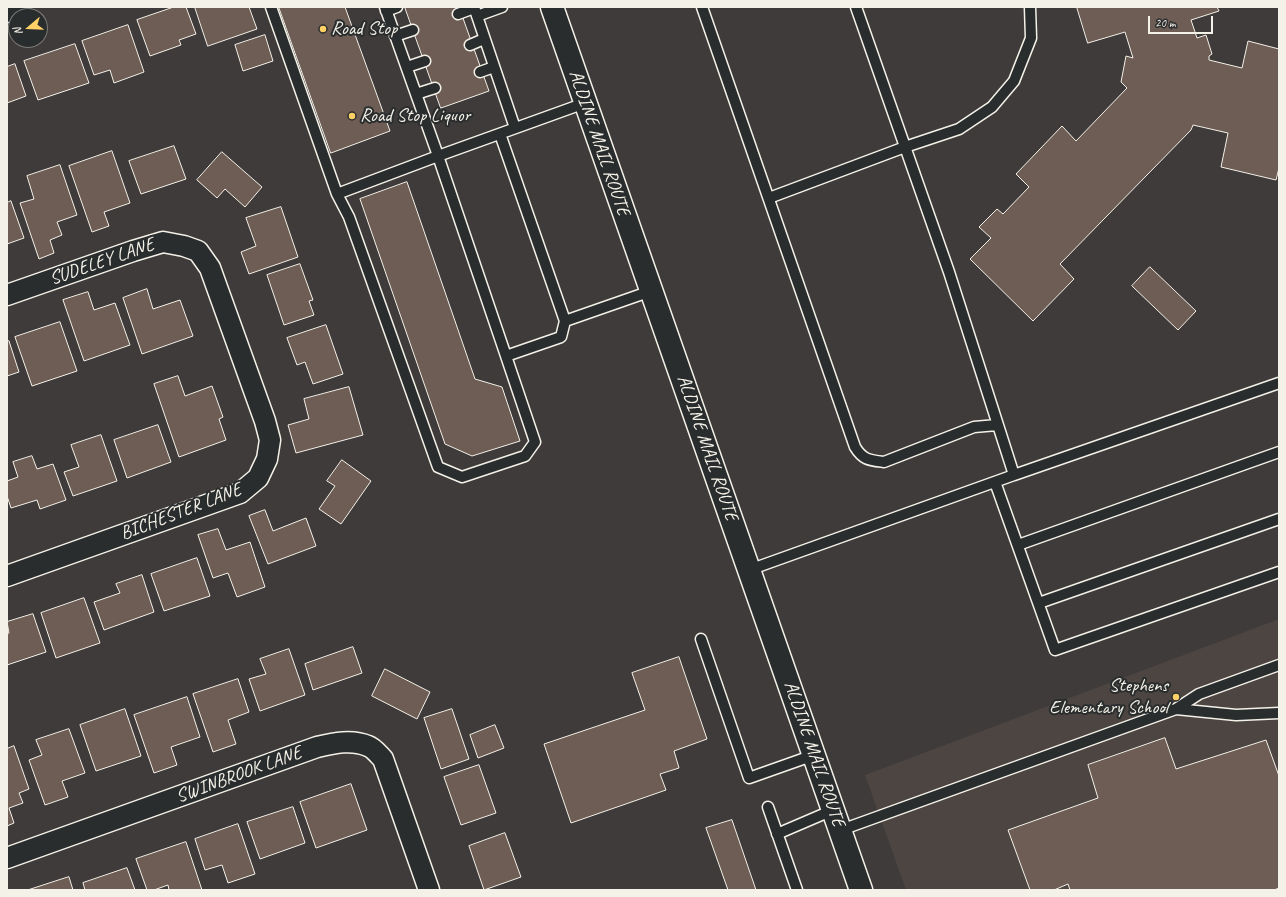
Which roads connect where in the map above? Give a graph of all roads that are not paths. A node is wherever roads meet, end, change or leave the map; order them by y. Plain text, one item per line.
1 (20, 7) edge
2 (271, 7) edge
3 (397, 7) edge
4 (502, 7) edge
5 (552, 7) edge
6 (702, 7) edge
7 (856, 7) edge
8 (1030, 7) edge
9 (386, 9) edge
10 (475, 10) edge
11 (7, 12) edge
12 (458, 14) dead end
13 (413, 30) dead end
14 (395, 36) junction
15 (484, 39) junction
16 (470, 45) dead end
17 (424, 61) dead end
18 (406, 67) junction
19 (494, 67) junction
20 (480, 72) dead end
21 (435, 88) dead end
22 (416, 94) junction
23 (585, 103) junction
24 (515, 128) junction
25 (500, 134) junction
26 (905, 147) junction
27 (438, 156) junction
28 (338, 194) junction
29 (769, 198) junction
30 (651, 291) junction
31 (7, 295) edge
32 (565, 321) junction
33 (236, 338) joint
34 (506, 356) junction
35 (1279, 383) edge
36 (998, 425) junction
37 (1279, 452) edge
38 (1014, 475) junction
39 (995, 482) junction
40 (1279, 519) edge
41 (1018, 545) junction
42 (749, 570) junction
43 (1279, 572) edge
44 (7, 576) edge
45 (1038, 603) junction
46 (701, 639) dead end
47 (1279, 665) edge
48 (1176, 709) junction
49 (1279, 713) edge
50 (814, 755) junction
51 (768, 807) dead end
52 (833, 810) junction
53 (841, 830) junction
54 (778, 834) junction
55 (7, 858) edge
56 (429, 890) edge
57 (797, 890) edge
58 (861, 890) edge

1 - 11 street
2 - 28 lane
3 - 9 lane
4 - 10 lane
5 - 23 main road, ALDINE MAIL ROUTE
6 - 29 lane
7 - 26 lane
8 - 26 lane
9 - 14 lane
10 - 12 lane
10 - 15 lane
13 - 14 lane
14 - 18 lane
15 - 16 lane
15 - 19 lane
17 - 18 lane
18 - 22 lane
19 - 20 lane
19 - 24 lane
21 - 22 lane
22 - 27 lane
23 - 24 lane
23 - 30 main road, ALDINE MAIL ROUTE
24 - 25 lane
25 - 27 lane
25 - 32 lane
26 - 29 lane
26 - 36 lane
27 - 28 lane
27 - 34 lane
28 - 34 lane
29 - 36 lane
30 - 32 lane
30 - 42 main road, ALDINE MAIL ROUTE
31 - 33 street, SUDELEY LANE
32 - 34 lane
33 - 44 street, BICHESTER LANE
35 - 38 lane
36 - 38 lane
37 - 41 lane
38 - 39 lane
39 - 41 lane
39 - 42 lane
40 - 45 lane
41 - 45 lane
42 - 50 main road, ALDINE MAIL ROUTE
43 - 45 lane
46 - 50 lane
47 - 48 lane
48 - 49 lane
48 - 53 lane
50 - 52 main road, ALDINE MAIL ROUTE
51 - 54 lane
52 - 53 main road, ALDINE MAIL ROUTE
52 - 54 lane
53 - 58 main road, ALDINE MAIL ROUTE
54 - 57 lane
55 - 56 street, SWINBROOK LANE

